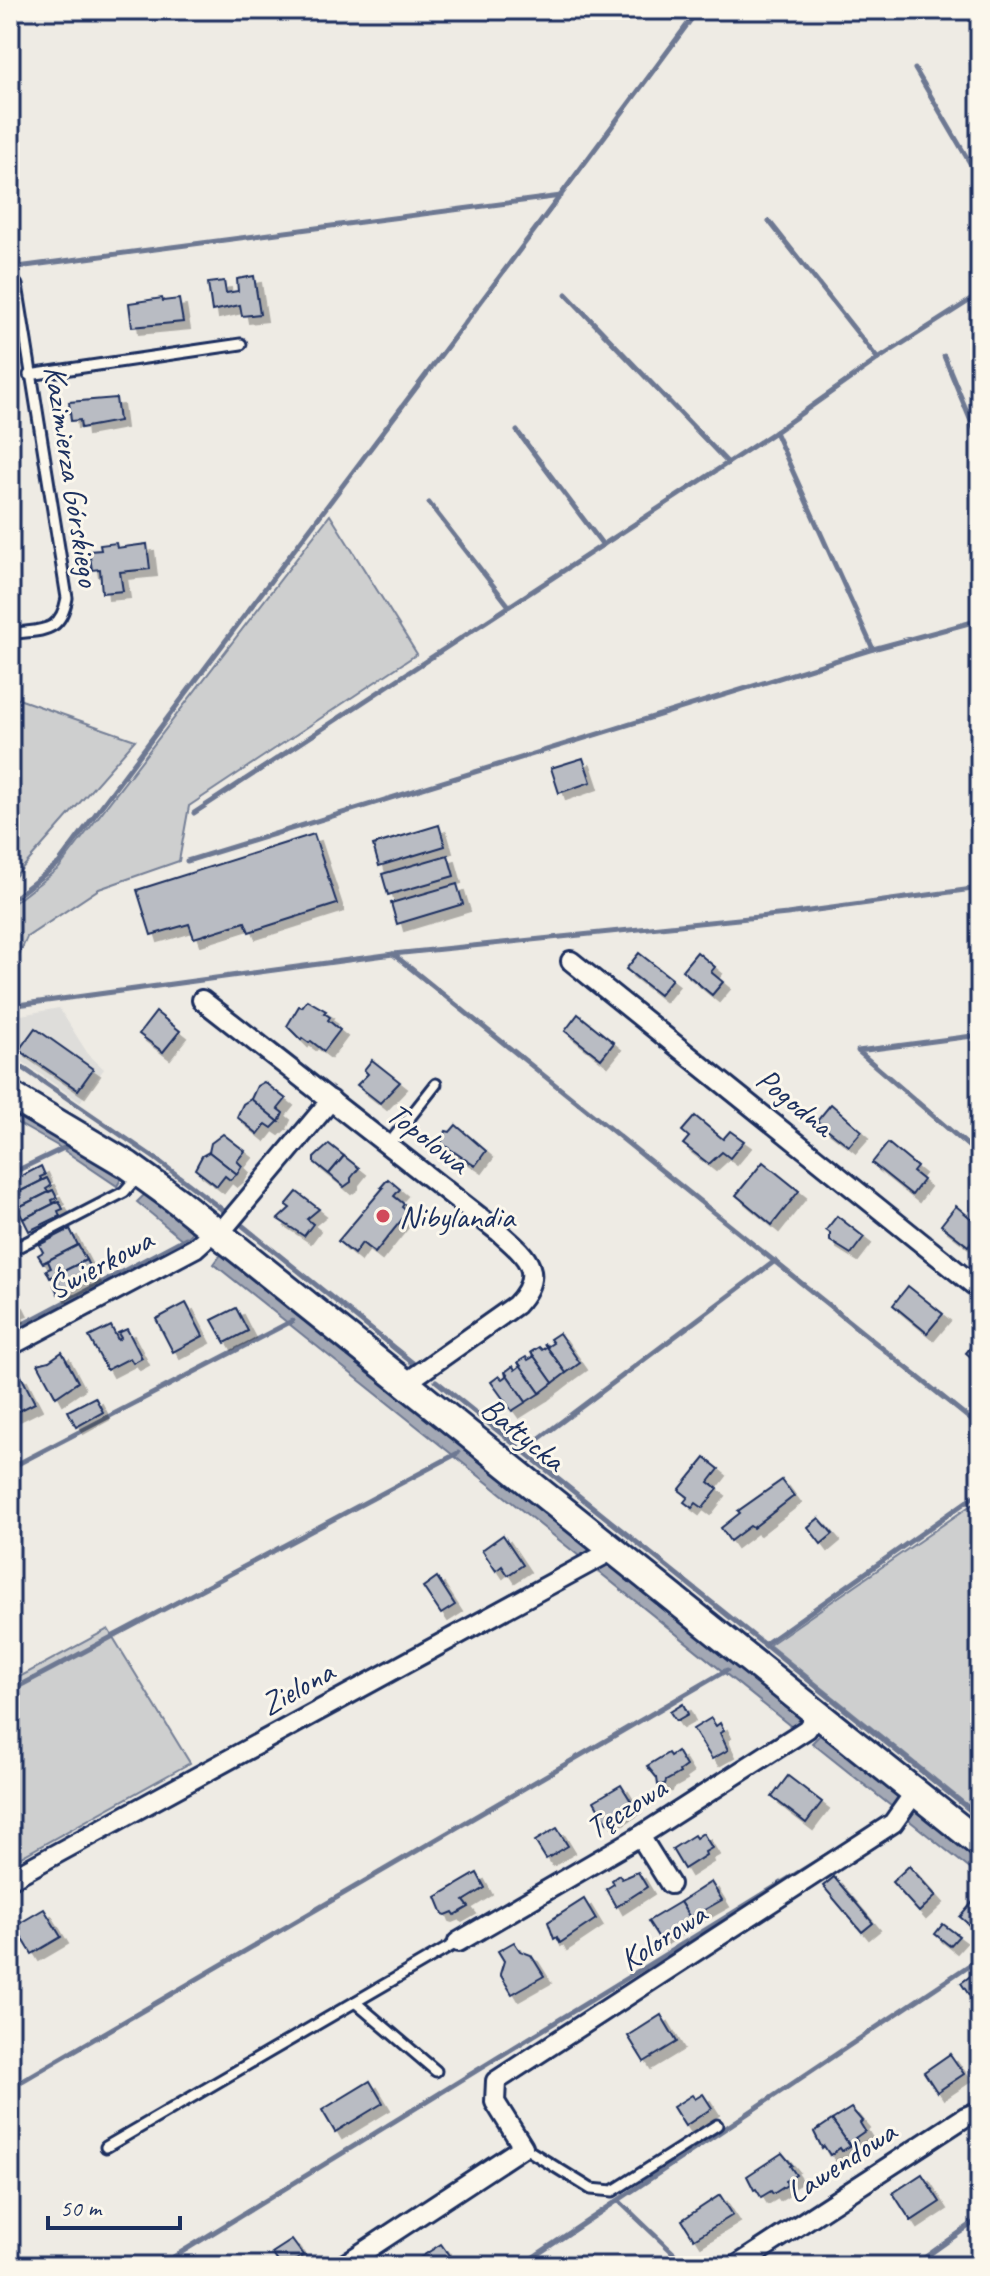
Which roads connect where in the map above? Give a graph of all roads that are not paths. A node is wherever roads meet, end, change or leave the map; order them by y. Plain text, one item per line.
1 (17, 285) dead end
2 (241, 344) dead end
3 (29, 375) junction
4 (10, 634) edge
5 (571, 961) dead end
6 (202, 1000) dead end
7 (436, 1084) dead end
8 (10, 1095) edge
9 (331, 1100) junction
10 (388, 1145) junction
11 (140, 1173) junction
12 (217, 1232) junction
13 (10, 1251) edge
14 (980, 1290) edge
15 (10, 1346) edge
16 (408, 1385) junction
17 (613, 1550) junction
18 (817, 1714) junction
19 (908, 1803) junction
20 (640, 1836) junction
21 (980, 1844) edge
22 (10, 1879) edge
23 (670, 1884) dead end
24 (458, 1942) joint
25 (355, 2002) junction
26 (436, 2071) dead end
27 (980, 2111) edge
28 (717, 2125) dead end
29 (106, 2147) dead end
30 (523, 2147) junction
31 (342, 2266) edge
32 (736, 2266) edge

1 - 3 lane, Kazimierza Górskiego
2 - 3 lane
3 - 4 lane, Kazimierza Górskiego
5 - 14 street, Pogodna
6 - 9 street, Topolowa
7 - 10 lane
8 - 11 main road, Bałtycka
9 - 10 street, Topolowa
9 - 12 street
10 - 16 street, Topolowa
11 - 12 main road, Bałtycka
11 - 13 lane
12 - 15 street, Świerkowa
12 - 16 main road, Bałtycka
16 - 17 main road, Bałtycka
17 - 18 main road, Bałtycka
17 - 22 street, Zielona
18 - 19 main road, Bałtycka
18 - 20 street, Tęczowa
19 - 21 main road, Bałtycka
19 - 30 street, Kolorowa
20 - 23 street
20 - 24 street, Tęczowa
24 - 25 lane
25 - 26 lane
25 - 29 lane
27 - 32 street, Lawendowa
28 - 30 lane, Kolorowa
30 - 31 street

